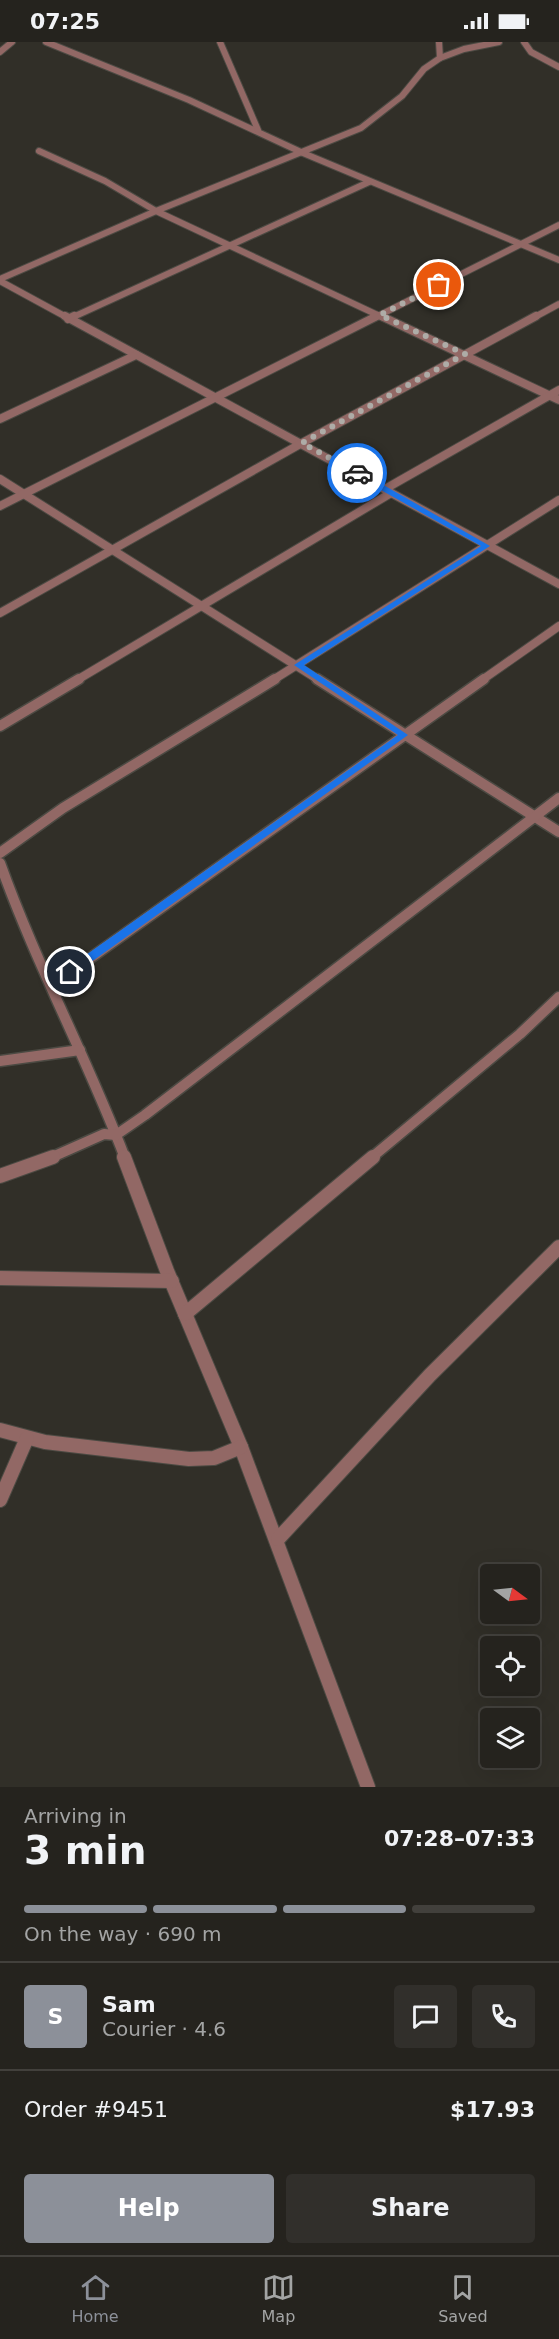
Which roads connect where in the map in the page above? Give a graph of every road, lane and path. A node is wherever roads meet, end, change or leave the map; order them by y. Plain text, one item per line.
1 (12, 42) edge
2 (46, 42) edge
3 (220, 42) edge
4 (439, 42) edge
5 (499, 42) edge
6 (524, 42) edge
7 (0, 52) edge
8 (440, 58) junction
9 (559, 67) edge
10 (258, 130) junction
11 (39, 151) dead end
12 (303, 153) junction
13 (369, 182) junction
14 (156, 211) junction
15 (559, 225) edge
16 (518, 244) junction
17 (230, 245) junction
18 (559, 260) edge
19 (0, 280) edge
20 (559, 304) edge
21 (380, 315) junction
22 (68, 319) junction
23 (465, 354) junction
24 (136, 355) junction
25 (559, 390) edge
26 (549, 395) junction
27 (216, 398) junction
28 (559, 400) edge
29 (0, 419) edge
30 (302, 443) junction
31 (0, 479) edge
32 (388, 491) junction
33 (24, 494) junction
34 (559, 500) edge
35 (0, 506) edge
36 (487, 546) junction
37 (112, 550) junction
38 (559, 584) edge
39 (201, 606) junction
40 (0, 613) edge
41 (559, 626) edge
42 (298, 665) junction
43 (0, 726) edge
44 (404, 735) junction
45 (559, 798) edge
46 (535, 816) junction
47 (559, 832) edge
48 (0, 854) edge
49 (0, 863) edge
50 (51, 986) junction
51 (559, 997) edge
52 (80, 1050) junction
53 (0, 1061) edge
54 (116, 1135) junction
55 (0, 1176) edge
56 (559, 1247) edge
57 (0, 1278) edge
58 (172, 1281) junction
59 (185, 1314) junction
60 (0, 1430) edge
61 (27, 1438) junction
62 (241, 1447) junction
63 (0, 1500) edge
64 (278, 1539) junction
65 (368, 1787) edge

1 - 7 street
2 - 10 street
3 - 10 street
4 - 8 street
5 - 8 street
6 - 9 street
8 - 12 street
10 - 12 street
11 - 14 street
12 - 13 street
12 - 14 street
13 - 16 street
13 - 17 street
14 - 17 street
14 - 19 street
15 - 16 street
16 - 18 street
16 - 21 street
17 - 21 street
17 - 22 street
19 - 22 street
20 - 23 street
21 - 23 street
21 - 27 street
22 - 24 street
23 - 26 street
23 - 30 street
24 - 27 street
24 - 29 street
25 - 26 street
26 - 28 street
26 - 32 street
27 - 30 street
27 - 33 street
30 - 32 street
30 - 37 street
31 - 33 street
32 - 36 street
32 - 39 street
33 - 35 street
33 - 37 street
34 - 36 street
36 - 38 street
36 - 42 street
37 - 39 street
37 - 40 street
39 - 42 street
39 - 43 street
41 - 44 street
42 - 44 street
42 - 48 street
44 - 46 street
44 - 50 street
45 - 46 street
46 - 47 street
46 - 54 street
49 - 50 street
50 - 52 street
51 - 59 street
52 - 53 street
52 - 54 street
54 - 55 street
54 - 58 street
56 - 64 street
57 - 58 street
58 - 59 street
59 - 62 street
60 - 61 street
61 - 62 street
61 - 63 street
62 - 64 street
64 - 65 street

